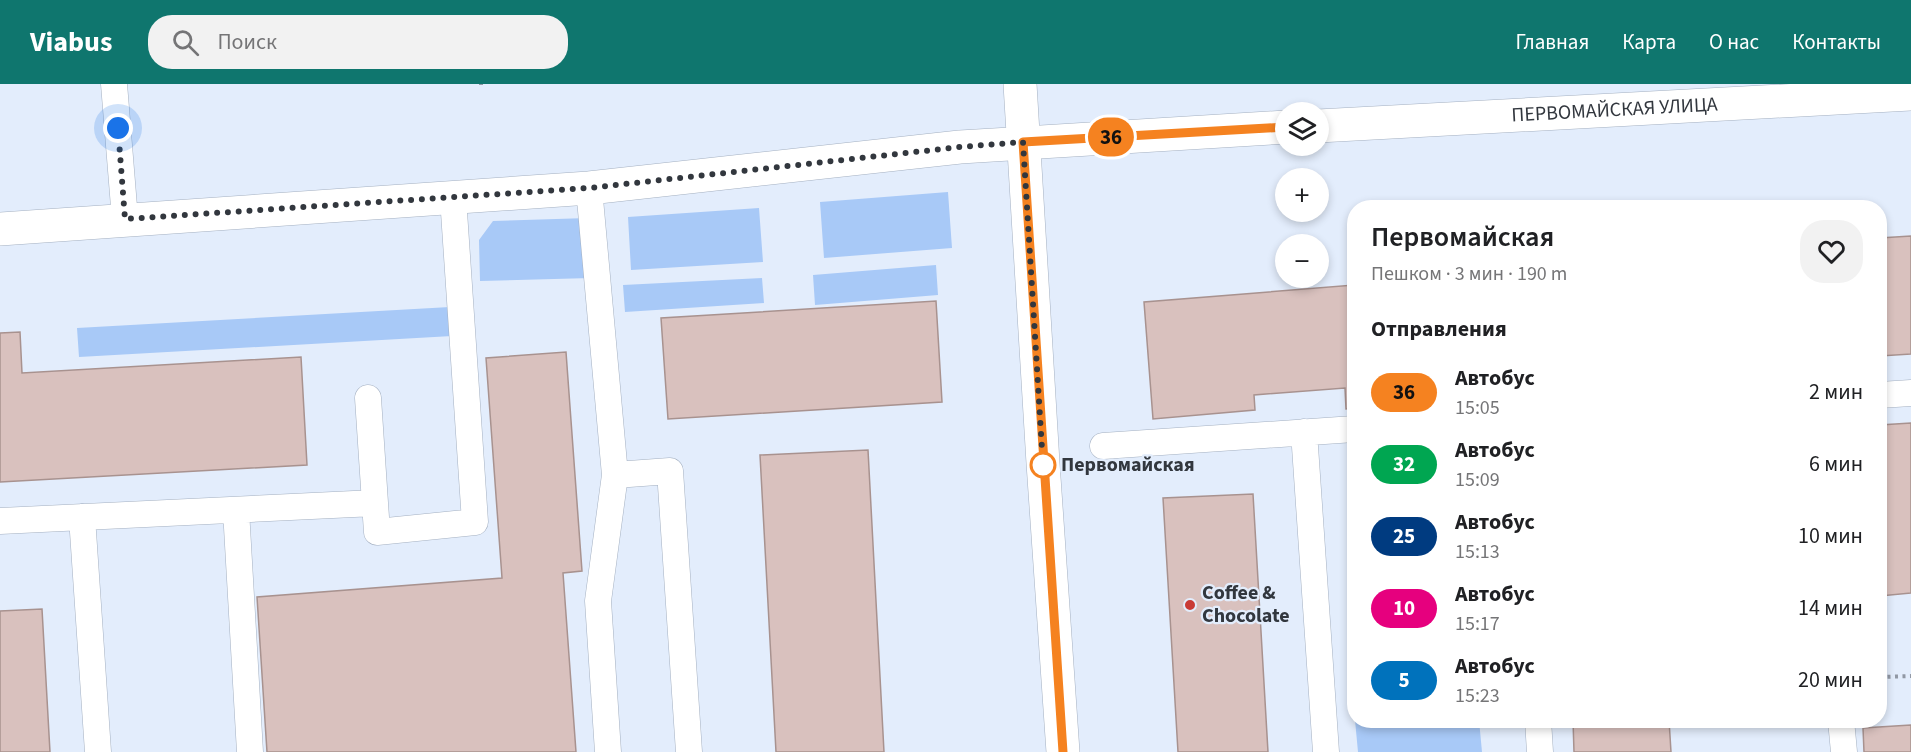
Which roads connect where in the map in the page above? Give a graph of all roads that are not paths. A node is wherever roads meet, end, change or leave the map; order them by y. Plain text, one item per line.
1 (114, 84) edge
2 (1020, 84) edge
3 (1911, 94) edge
4 (1329, 125) edge
5 (1275, 128) edge
6 (1023, 142) junction
7 (589, 188) junction
8 (453, 197) junction
9 (125, 219) junction
10 (0, 228) edge
11 (1911, 393) edge
12 (1887, 394) edge
13 (368, 398) dead end
14 (1347, 429) edge
15 (1304, 432) junction
16 (1103, 446) dead end
17 (615, 476) junction
18 (375, 503) junction
19 (236, 510) junction
20 (82, 517) junction
21 (0, 521) edge
22 (1538, 728) edge
23 (1842, 728) edge
24 (98, 752) edge
25 (250, 752) edge
26 (608, 752) edge
27 (689, 752) edge
28 (1063, 752) edge
29 (1326, 752) edge
30 (1540, 752) edge
31 (1844, 752) edge

1 - 9 lane
2 - 6 street
3 - 4 street, ПЕРВОМАЙСКАЯ УЛИЦА
5 - 6 street
6 - 7 street
6 - 28 street
7 - 8 street
7 - 17 lane
8 - 9 street
8 - 18 lane
9 - 10 street
11 - 12 lane
13 - 18 lane
14 - 15 lane
15 - 16 lane
15 - 29 lane
17 - 26 lane
17 - 27 lane
18 - 19 lane
19 - 20 lane
19 - 25 lane
20 - 21 lane
20 - 24 lane
22 - 30 lane
23 - 31 lane

